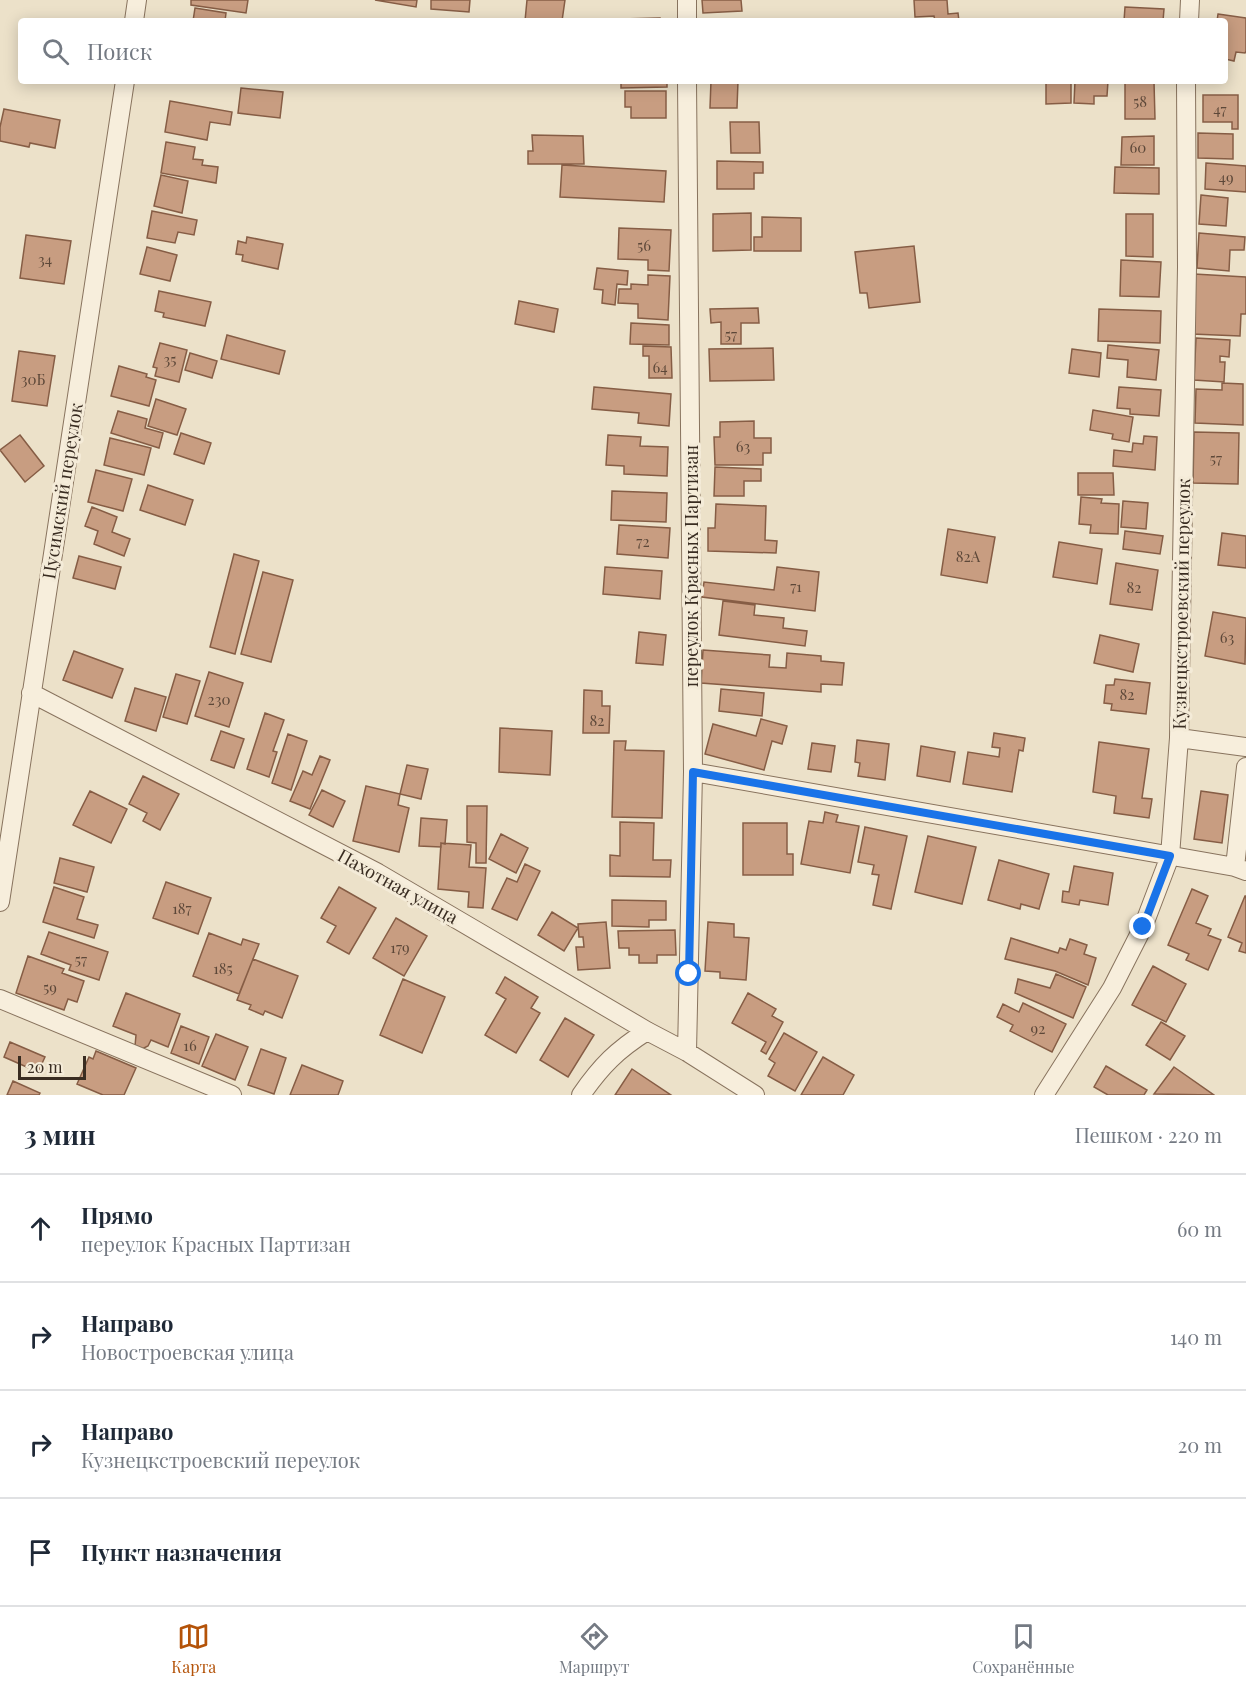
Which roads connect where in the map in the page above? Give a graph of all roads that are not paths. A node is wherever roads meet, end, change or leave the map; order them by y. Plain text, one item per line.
1 (137, 0) edge
2 (687, 0) edge
3 (1190, 0) edge
4 (134, 18) edge
5 (687, 18) edge
6 (1189, 18) edge
7 (125, 84) edge
8 (687, 84) edge
9 (1186, 84) edge
10 (31, 693) junction
11 (1179, 738) junction
12 (1246, 747) edge
13 (1246, 768) edge
14 (693, 772) junction
15 (1170, 856) junction
16 (1240, 869) edge
17 (0, 902) edge
18 (0, 999) edge
19 (647, 1031) junction
20 (687, 1052) junction
21 (232, 1095) edge
22 (581, 1095) edge
23 (755, 1095) edge
24 (1044, 1095) edge

1 - 4 street
2 - 5 street
3 - 6 street
7 - 10 street, Цусимский переулок
8 - 14 street, переулок Красных Партизан
9 - 11 street, Кузнецкстроевский переулок
10 - 17 street, Цусимский переулок
10 - 19 street, Пахотная улица
11 - 12 street
11 - 15 street, Кузнецкстроевский переулок
13 - 16 street
14 - 15 street
14 - 20 street, переулок Красных Партизан
15 - 16 street
15 - 24 street, Кузнецкстроевский переулок
18 - 21 street
19 - 20 street, Пахотная улица
19 - 22 street
20 - 23 street, Пахотная улица

